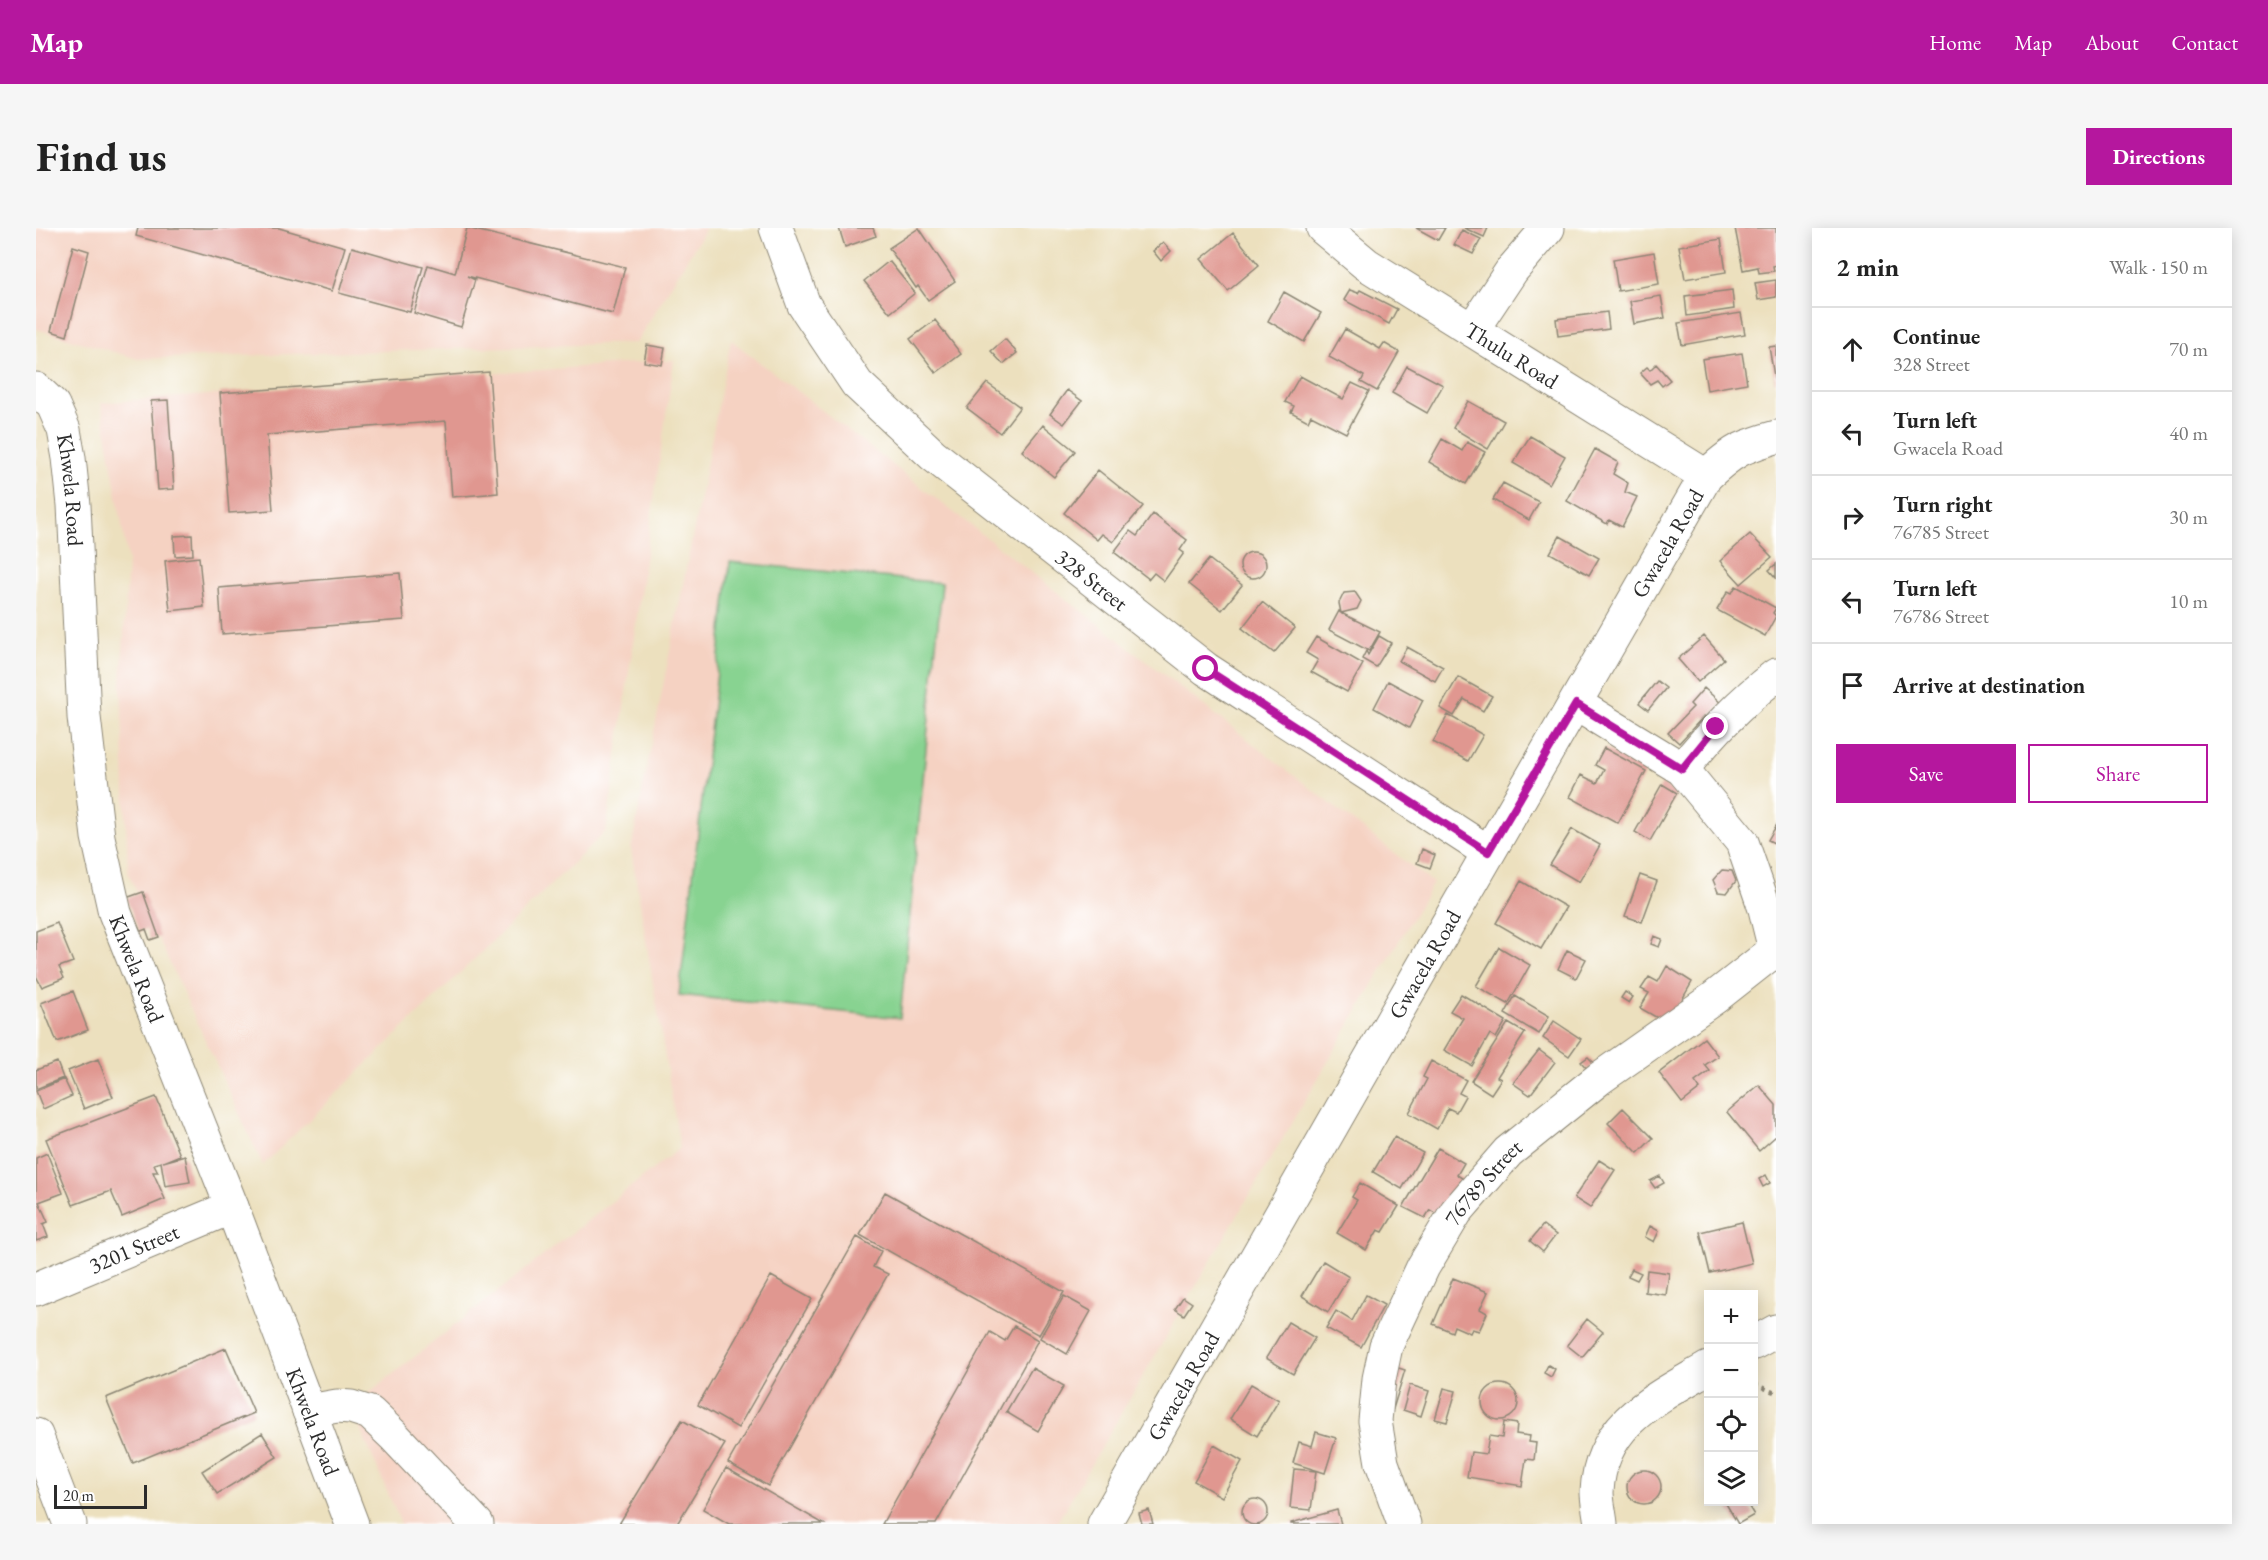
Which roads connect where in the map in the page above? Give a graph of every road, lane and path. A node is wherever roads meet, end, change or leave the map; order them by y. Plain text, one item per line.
1 (776, 228) edge
2 (1323, 228) edge
3 (1548, 228) edge
4 (1472, 330) junction
5 (36, 389) edge
6 (1776, 437) edge
7 (1706, 476) junction
8 (1776, 675) edge
9 (1576, 704) junction
10 (1682, 769) junction
11 (1488, 852) junction
12 (1775, 952) edge
13 (232, 1207) junction
14 (36, 1289) edge
15 (1776, 1331) edge
16 (1758, 1341) edge
17 (1704, 1370) edge
18 (1758, 1386) edge
19 (1776, 1393) edge
20 (309, 1411) junction
21 (36, 1435) edge
22 (1113, 1519) edge
23 (70, 1524) edge
24 (352, 1524) edge
25 (477, 1524) edge
26 (1404, 1524) edge
27 (1601, 1524) edge

1 - 11 street, 328 Street
2 - 4 street, Thulu Road
3 - 4 street
4 - 7 street, Thulu Road
5 - 13 street, Khwela Road
6 - 7 street, Gwacela Road
7 - 9 street, Gwacela Road
8 - 10 street
9 - 10 street
9 - 11 street, Gwacela Road
10 - 12 street
11 - 22 street, Gwacela Road
12 - 26 street, 76789 Street
13 - 14 street, 3201 Street
13 - 20 street, Khwela Road
15 - 16 street
17 - 27 street
18 - 19 path
20 - 24 street, Khwela Road
20 - 25 street
21 - 23 street

